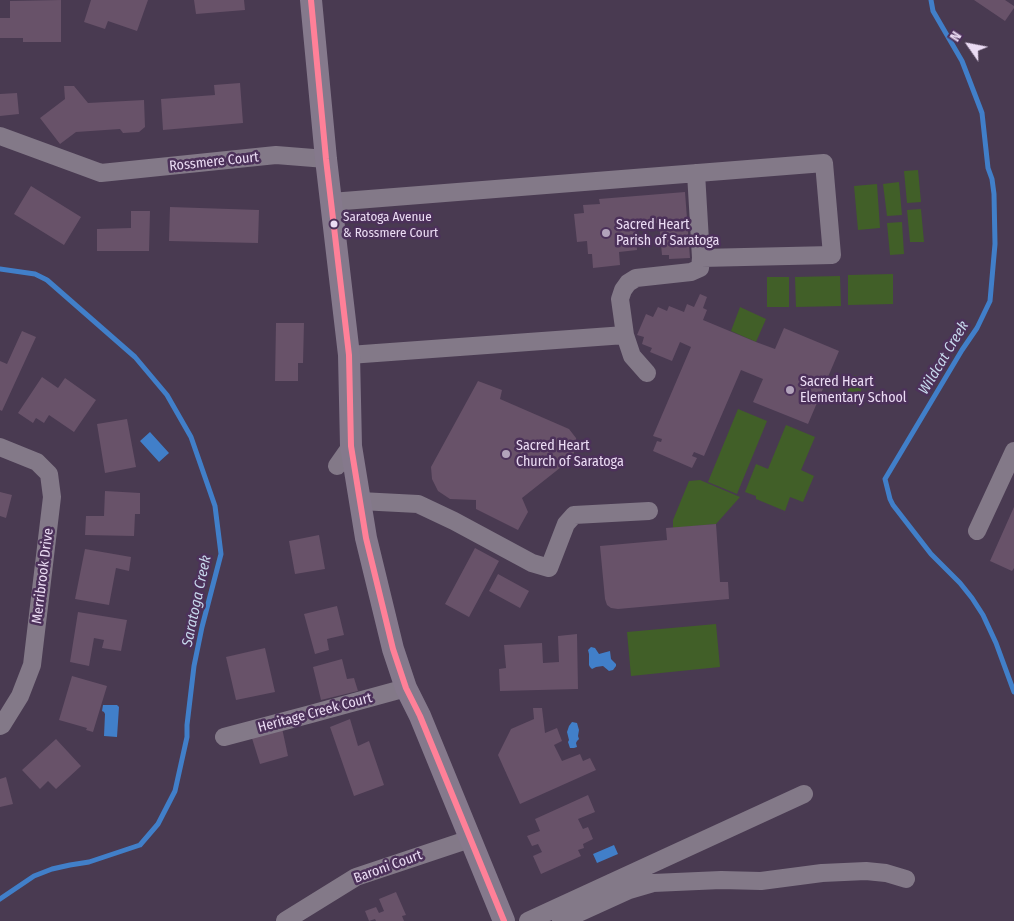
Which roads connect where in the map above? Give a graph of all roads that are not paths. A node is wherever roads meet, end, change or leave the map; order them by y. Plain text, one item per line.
1 (311, 0) edge
2 (0, 136) edge
3 (326, 159) junction
4 (696, 173) junction
5 (331, 202) junction
6 (701, 258) junction
7 (625, 335) junction
8 (349, 355) junction
9 (647, 373) dead end
10 (351, 446) junction
11 (0, 447) edge
12 (1014, 450) edge
13 (337, 466) dead end
14 (360, 501) junction
15 (649, 511) dead end
16 (977, 531) dead end
17 (406, 688) junction
18 (0, 726) edge
19 (224, 736) dead end
20 (804, 794) dead end
21 (470, 839) junction
22 (906, 879) dead end
23 (285, 921) edge
24 (504, 921) edge
25 (528, 921) edge
26 (561, 921) edge

1 - 3 main road
2 - 3 street, Rossmere Court
3 - 5 main road
4 - 5 street
4 - 6 street
4 - 6 street
5 - 8 main road
6 - 7 street
7 - 8 street
7 - 9 street
8 - 10 main road
10 - 13 street
10 - 14 main road
11 - 18 street, Merribrook Drive
12 - 16 street
14 - 15 street
14 - 17 main road
17 - 19 street, Heritage Creek Court
17 - 21 main road
20 - 25 street
21 - 23 street, Baroni Court
21 - 24 main road
22 - 26 street

